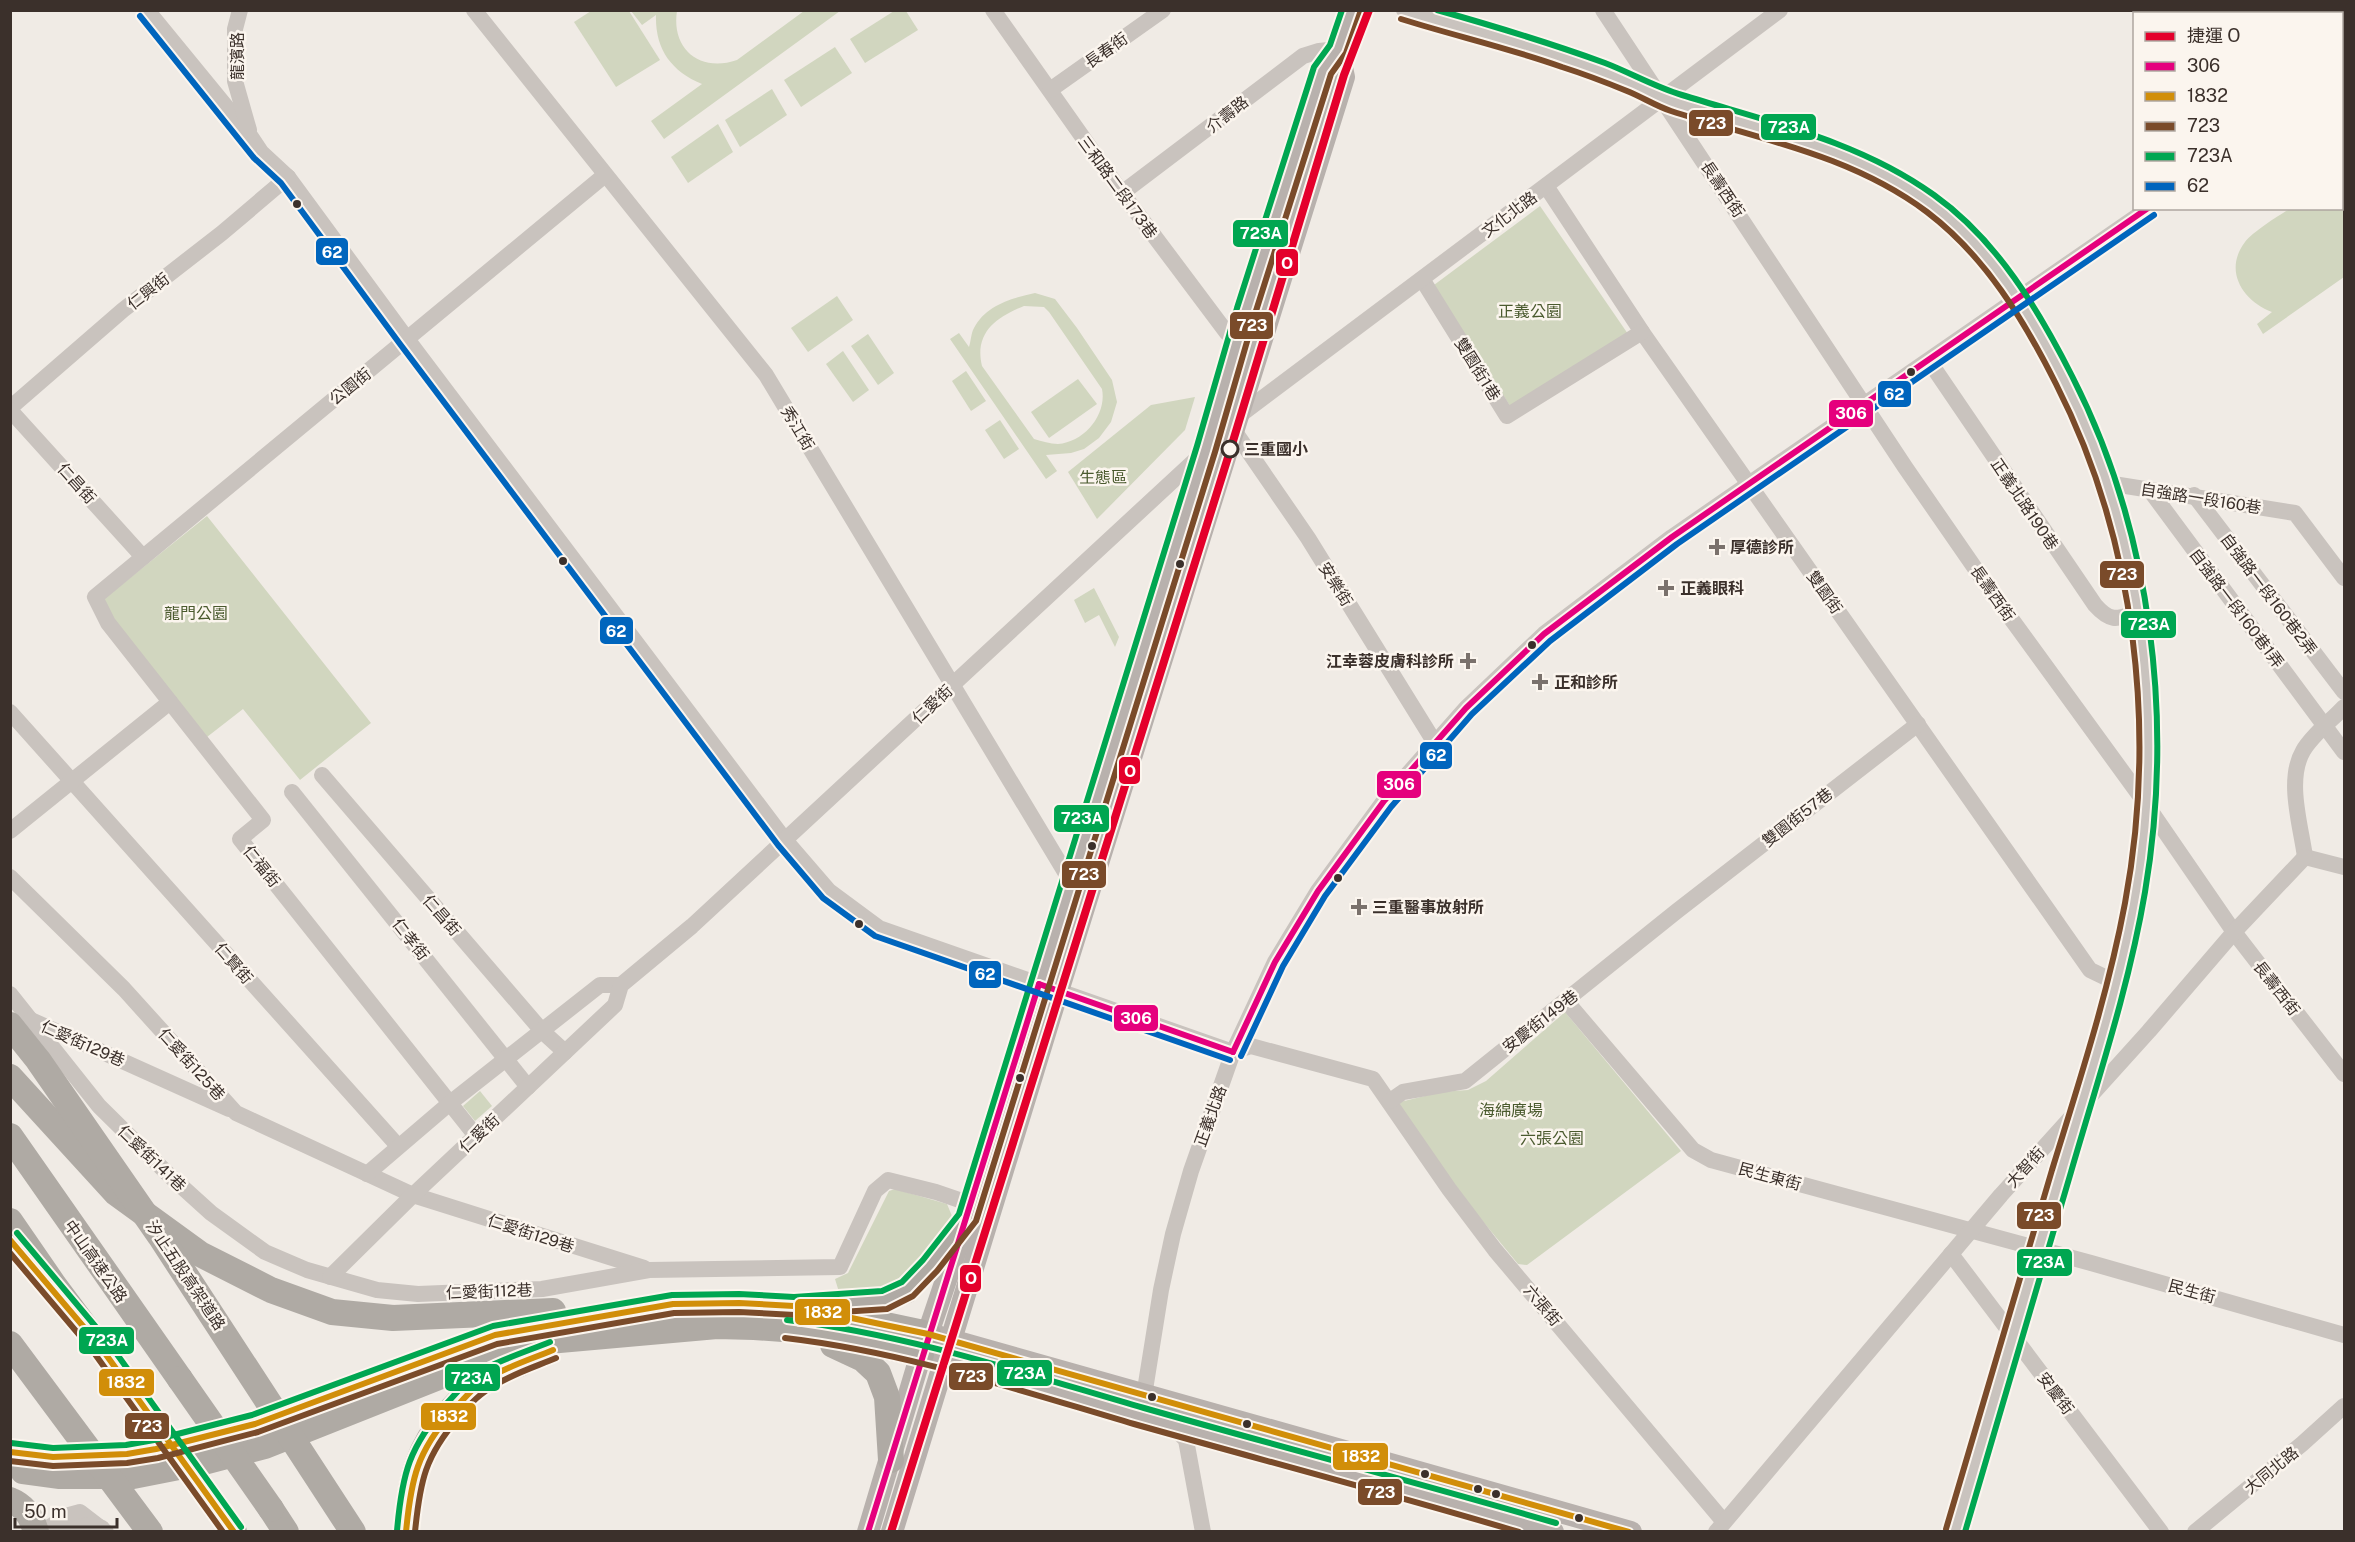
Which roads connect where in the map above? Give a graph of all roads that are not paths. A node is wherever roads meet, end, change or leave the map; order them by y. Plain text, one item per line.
1 (147, 10) edge
2 (240, 10) edge
3 (474, 10) edge
4 (993, 10) edge
5 (1163, 10) edge
6 (1352, 10) edge
7 (1404, 10) edge
8 (1603, 10) edge
9 (1780, 10) edge
10 (1338, 49) junction
11 (1050, 90) junction
12 (1663, 98) junction
13 (251, 136) junction
14 (605, 175) junction
15 (288, 177) junction
16 (1546, 186) junction
17 (1122, 193) junction
18 (2146, 210) edge
19 (1422, 279) junction
20 (2019, 299) junction
21 (1642, 332) junction
22 (407, 339) junction
23 (1248, 342) junction
24 (1929, 361) junction
25 (1866, 405) junction
26 (10, 409) edge
27 (1235, 423) junction
28 (1206, 449) junction
29 (2107, 483) junction
30 (1749, 485) junction
31 (2149, 489) junction
32 (2194, 495) junction
33 (143, 557) junction
34 (2344, 578) edge
35 (95, 597) joint
36 (2138, 612) junction
37 (953, 685) junction
38 (2344, 692) edge
39 (170, 702) junction
40 (2344, 707) edge
41 (10, 712) edge
42 (1918, 724) junction
43 (2326, 727) junction
44 (1435, 743) junction
45 (2344, 752) edge
46 (322, 774) dead end
47 (72, 779) junction
48 (292, 792) dead end
49 (2145, 804) junction
50 (10, 831) edge
51 (785, 840) junction
52 (2305, 857) junction
53 (2344, 867) edge
54 (10, 877) edge
55 (1071, 882) junction
56 (1677, 911) joint
57 (2234, 932) junction
58 (2117, 983) junction
59 (621, 985) junction
60 (1048, 988) junction
61 (10, 994) edge
62 (1566, 1001) junction
63 (19, 1021) edge
64 (543, 1032) junction
65 (565, 1052) junction
66 (1233, 1052) junction
67 (507, 1060) junction
68 (2344, 1074) edge
69 (10, 1077) edge
70 (528, 1087) junction
71 (1390, 1101) junction
72 (450, 1103) junction
73 (2081, 1104) junction
74 (236, 1113) junction
75 (10, 1136) edge
76 (476, 1136) junction
77 (398, 1146) junction
78 (367, 1174) junction
79 (413, 1195) junction
80 (969, 1211) junction
81 (10, 1221) edge
82 (1970, 1231) junction
83 (10, 1239) edge
84 (2038, 1249) junction
85 (1951, 1254) junction
86 (649, 1270) junction
87 (330, 1277) junction
88 (54, 1285) junction
89 (673, 1304) junction
90 (794, 1306) junction
91 (754, 1327) junction
92 (2012, 1335) junction
93 (2344, 1335) edge
94 (581, 1339) junction
95 (10, 1344) edge
96 (937, 1347) junction
97 (1144, 1396) junction
98 (2344, 1406) edge
99 (1173, 1426) junction
100 (10, 1452) edge
101 (891, 1460) junction
102 (10, 1470) edge
103 (10, 1500) edge
104 (1720, 1527) edge
105 (106, 1531) edge
106 (36, 1532) edge
107 (41, 1532) edge
108 (66, 1532) edge
109 (150, 1532) edge
110 (234, 1532) edge
111 (286, 1532) edge
112 (353, 1532) edge
113 (406, 1532) edge
114 (868, 1532) edge
115 (892, 1532) edge
116 (1203, 1532) edge
117 (1552, 1532) edge
118 (1631, 1532) edge
119 (1955, 1532) edge
120 (2161, 1532) edge
121 (2195, 1532) edge

1 - 13 street
2 - 13 street, 龍濱路
3 - 14 street, 秀江街
4 - 11 street, 三和路二段173巷
5 - 11 street, 長春街
6 - 10 main road
7 - 12 street
8 - 12 street, 長壽西街
9 - 12 street, 文化北路
10 - 17 street, 介壽路
10 - 23 main road
11 - 17 street, 三和路二段173巷
12 - 16 street, 文化北路
12 - 20 street
12 - 25 street, 長壽西街
13 - 15 street
14 - 22 street, 公園街
14 - 37 street, 秀江街
15 - 22 street
15 - 26 street, 仁興街
16 - 19 street, 文化北路
16 - 21 street, 雙園街
17 - 23 street, 三和路二段173巷
18 - 20 street, 正義北路
19 - 21 street, 雙園街1巷
19 - 27 street, 文化北路
20 - 24 street, 正義北路
20 - 29 street
21 - 30 street, 雙園街
22 - 33 street, 公園街
22 - 51 street
23 - 27 main road
23 - 28 main road
24 - 25 street, 正義北路
24 - 36 street, 正義北路190巷
25 - 30 street, 正義北路
25 - 49 street, 長壽西街
26 - 33 street, 仁昌街
27 - 28 street, 仁愛街
27 - 44 street, 安樂街
27 - 60 main road
28 - 37 street, 仁愛街
28 - 55 main road
29 - 31 street, 自強路一段160巷
29 - 36 street
30 - 42 street, 雙園街
30 - 44 street, 正義北路
31 - 32 street, 自強路一段160巷
31 - 43 street, 自強路一段160巷1弄
32 - 34 street, 自強路一段160巷
32 - 38 street, 自強路一段160巷2弄
33 - 35 street, 公園街
35 - 39 street, 仁福街
36 - 49 street
37 - 51 street, 仁愛街
37 - 55 street, 秀江街
39 - 47 street
39 - 72 street, 仁福街
40 - 43 street
41 - 47 street, 仁賢街
42 - 56 street, 雙園街57巷
42 - 58 street, 雙園街
43 - 45 street, 自強路一段160巷1弄
43 - 52 street
44 - 66 street, 正義北路
46 - 64 street, 仁昌街
47 - 50 street
47 - 77 street, 仁賢街
48 - 67 street, 仁孝街
49 - 57 street, 長壽西街
49 - 58 street
51 - 59 street, 仁愛街
51 - 60 street
52 - 53 street
52 - 57 street, 大智街
54 - 74 street, 仁愛街125巷
55 - 60 main road
56 - 62 street, 安慶街149巷
57 - 68 street, 長壽西街
57 - 73 street, 大智街
58 - 73 street
59 - 64 street, 仁愛街
59 - 65 street, 仁愛街
60 - 66 street
60 - 80 main road
60 - 96 main road
61 - 63 street, 仁愛街141巷
62 - 71 street, 安慶街149巷
62 - 82 street, 民生東街
63 - 74 street, 仁愛街129巷
63 - 87 street, 仁愛街141巷
63 - 112 highway, 汐止五股高架道路, bridge
64 - 65 street, 仁昌街
64 - 67 street, 仁愛街
65 - 70 street, 仁愛街
66 - 71 street, 六張街
66 - 97 street, 正義北路
67 - 70 street, 仁孝街
67 - 72 street, 仁愛街
69 - 89 highway
70 - 76 street, 仁愛街
71 - 104 street, 六張街
72 - 76 street, 仁福街
72 - 77 street, 仁愛街
73 - 82 street, 大智街
73 - 84 street
74 - 78 street, 仁愛街125巷
75 - 111 highway, 中山高速公路, bridge
76 - 79 street, 仁愛街
77 - 78 street, 仁愛街
78 - 79 street, 仁愛街125巷
79 - 86 street, 仁愛街129巷
79 - 87 street, 仁愛街
80 - 86 street
80 - 90 highway
80 - 96 main road
81 - 88 highway
82 - 84 street, 民生東街
82 - 85 street, 大智街
83 - 88 highway
84 - 92 street
84 - 93 street, 民生街
85 - 92 street, 安慶街
85 - 104 street, 大智街
86 - 87 street, 仁愛街112巷
88 - 110 highway, bridge
89 - 90 highway
89 - 100 highway
90 - 96 highway
91 - 94 highway
91 - 96 highway
91 - 101 highway
92 - 119 street
92 - 120 street, 安慶街
94 - 102 highway
94 - 113 highway
95 - 109 highway, bridge
96 - 97 main road
96 - 99 main road
96 - 101 main road
96 - 115 main road
97 - 99 street
97 - 118 main road
98 - 121 street, 大同北路
99 - 116 street
99 - 117 main road
101 - 114 main road
103 - 106 highway
105 - 107 street
105 - 108 street

